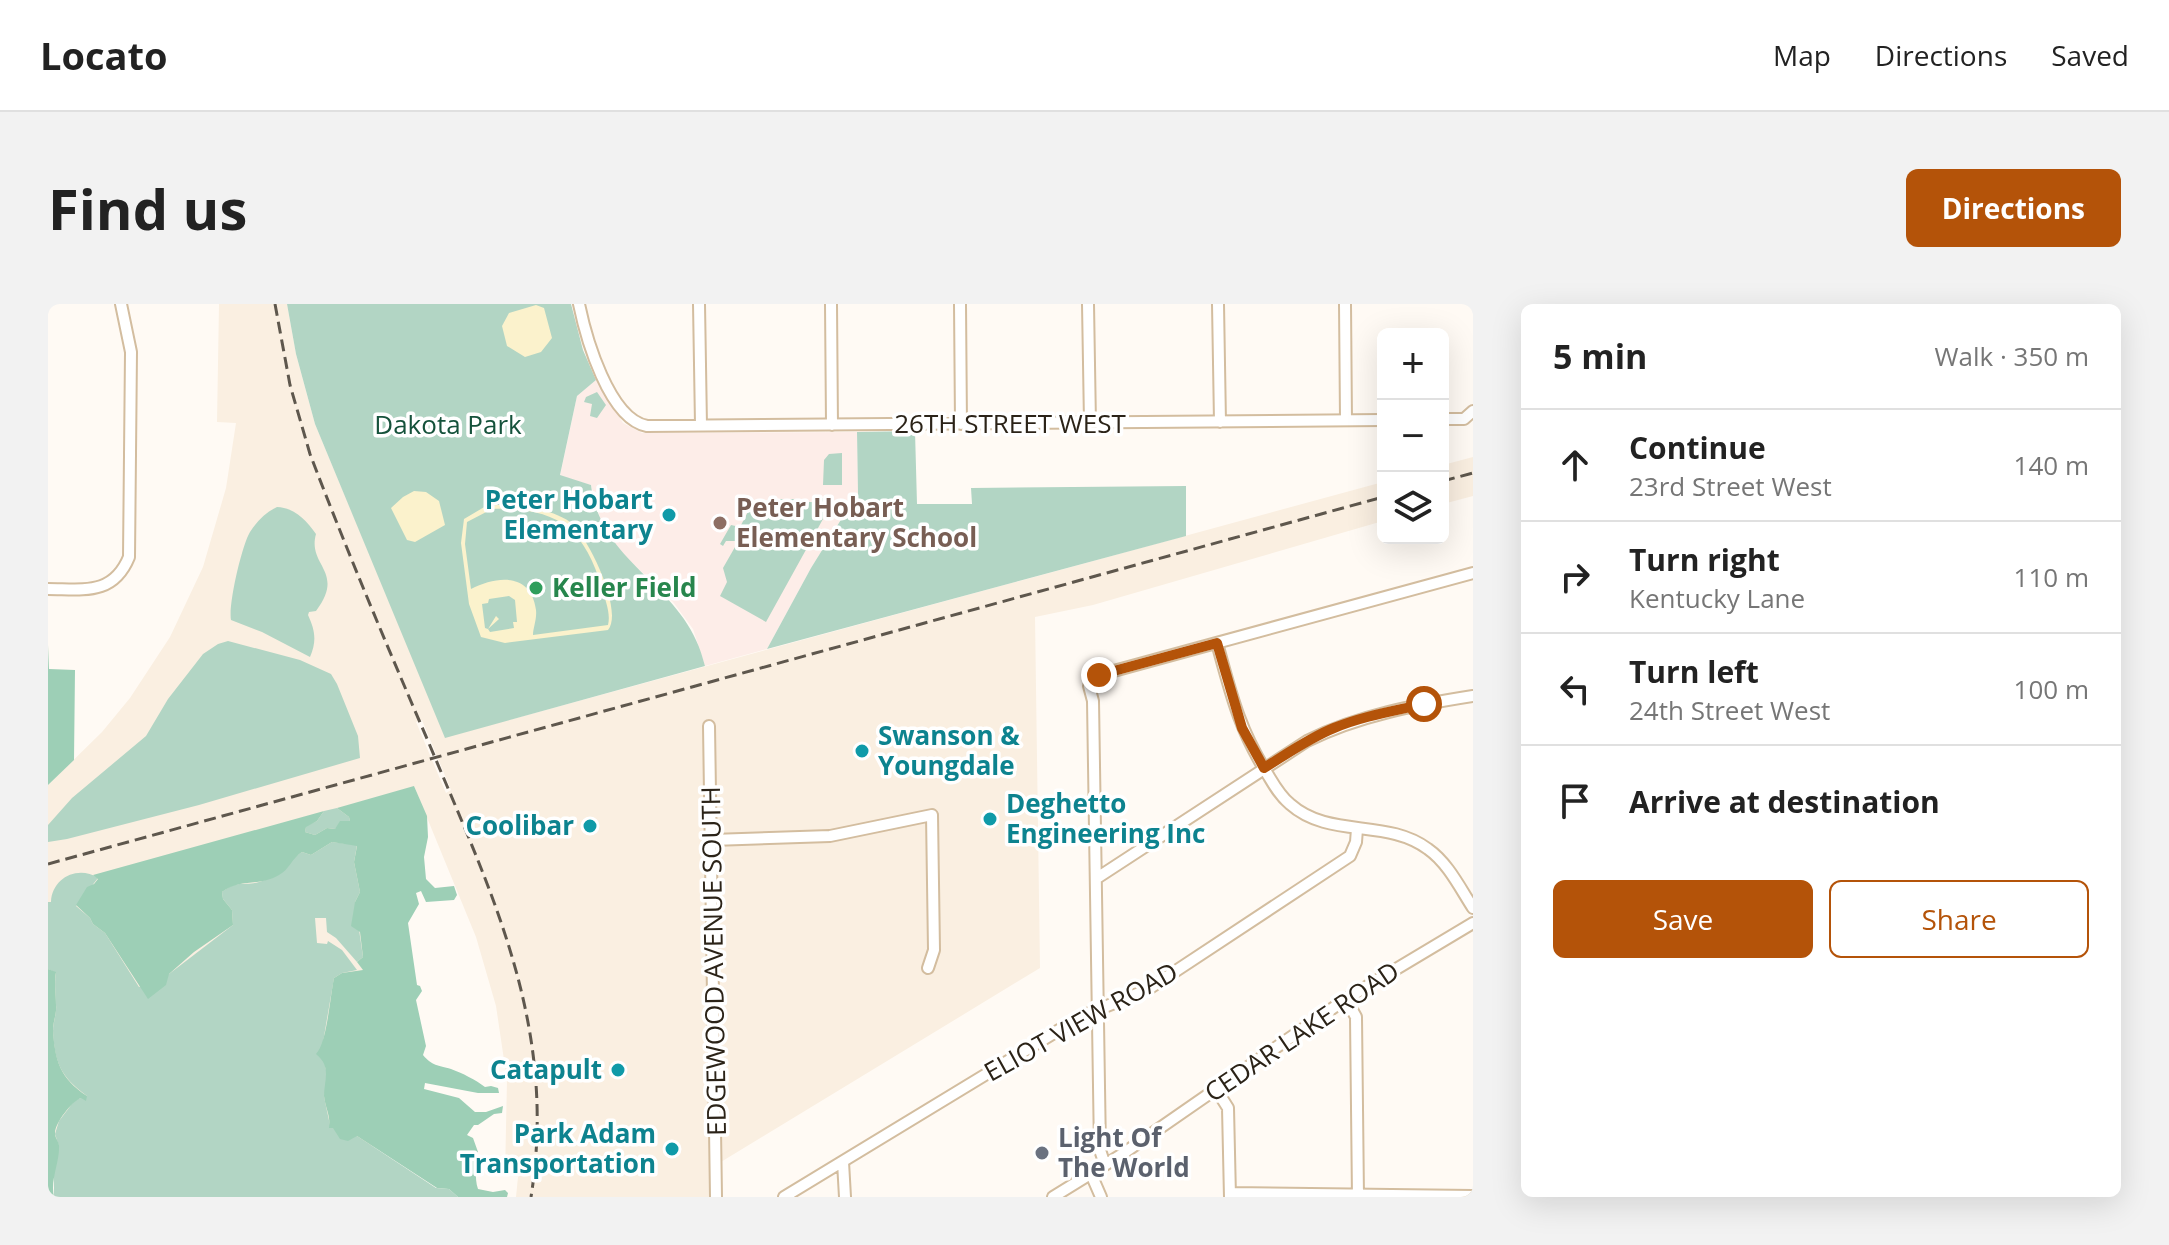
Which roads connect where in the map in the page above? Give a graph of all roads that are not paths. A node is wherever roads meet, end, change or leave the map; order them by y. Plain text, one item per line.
1 (121, 304) edge
2 (579, 304) edge
3 (699, 304) edge
4 (831, 304) edge
5 (960, 304) edge
6 (1088, 304) edge
7 (1218, 304) edge
8 (1345, 304) edge
9 (1472, 413) edge
10 (1449, 419) edge
11 (1346, 420) junction
12 (1377, 420) edge
13 (1220, 422) junction
14 (1090, 423) junction
15 (961, 424) junction
16 (701, 425) junction
17 (832, 425) junction
18 (1473, 573) edge
19 (48, 589) edge
20 (1217, 643) junction
21 (1473, 696) edge
22 (709, 726) dead end
23 (1264, 768) junction
24 (1357, 829) junction
25 (712, 840) junction
26 (1097, 878) junction
27 (1473, 908) edge
28 (1473, 923) edge
29 (928, 968) dead end
30 (1346, 999) junction
31 (1098, 1008) junction
32 (1216, 1089) junction
33 (843, 1162) junction
34 (1105, 1165) junction
35 (1091, 1174) junction
36 (1230, 1195) edge
37 (1358, 1196) edge
38 (1473, 1196) edge
39 (716, 1197) edge
40 (784, 1197) edge
41 (845, 1197) edge
42 (1053, 1197) edge
43 (1101, 1197) edge

1 - 19 street
2 - 16 street, 26TH STREET WEST
3 - 16 street
4 - 17 street
5 - 15 street
6 - 14 street
7 - 13 street
8 - 11 street
9 - 10 street
11 - 12 street, 26TH STREET WEST
11 - 13 street, 26TH STREET WEST
13 - 14 street, 26TH STREET WEST
14 - 15 street, 26TH STREET WEST
15 - 17 street, 26TH STREET WEST
16 - 17 street, 26TH STREET WEST
18 - 20 street
20 - 23 street
20 - 26 street
21 - 23 street
22 - 25 street, EDGEWOOD AVENUE SOUTH
23 - 24 street
23 - 26 street
24 - 27 street
24 - 31 street, ELIOT VIEW ROAD
25 - 29 street
25 - 39 street, EDGEWOOD AVENUE SOUTH
26 - 31 street
28 - 30 street, CEDAR LAKE ROAD
30 - 32 street, CEDAR LAKE ROAD
30 - 37 street
31 - 33 street, ELIOT VIEW ROAD
31 - 34 street
32 - 34 street, CEDAR LAKE ROAD
32 - 36 street
33 - 40 street, ELIOT VIEW ROAD
33 - 41 street
34 - 35 street, CEDAR LAKE ROAD
35 - 42 street, CEDAR LAKE ROAD
35 - 43 street
36 - 37 street
37 - 38 street

